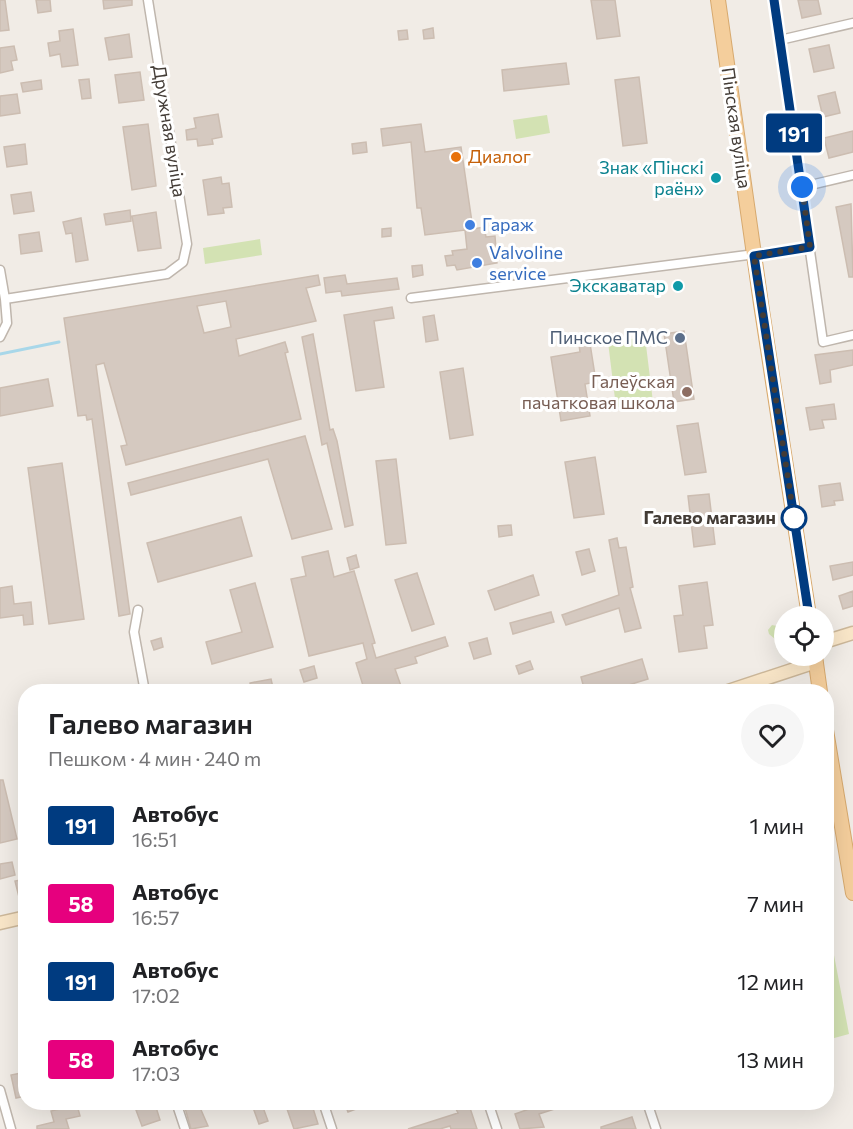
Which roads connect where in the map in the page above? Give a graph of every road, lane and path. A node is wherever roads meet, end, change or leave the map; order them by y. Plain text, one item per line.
1 (148, 0) edge
2 (718, 0) edge
3 (774, 0) edge
4 (853, 23) edge
5 (780, 40) junction
6 (853, 175) edge
7 (802, 187) junction
8 (810, 247) junction
9 (754, 256) junction
10 (0, 270) edge
11 (411, 298) dead end
12 (5, 299) junction
13 (853, 335) edge
14 (0, 337) edge
15 (807, 606) edge
16 (138, 610) dead end
17 (853, 633) edge
18 (834, 639) edge
19 (800, 666) edge
20 (816, 666) edge
21 (144, 684) edge
22 (749, 684) edge
23 (819, 684) edge
24 (834, 768) edge
25 (848, 834) edge
26 (853, 892) edge
27 (18, 919) edge
28 (0, 923) edge
29 (0, 1090) edge
30 (179, 1110) edge
31 (326, 1110) edge
32 (491, 1110) edge
33 (650, 1110) edge
34 (11, 1129) edge
35 (185, 1129) edge
36 (332, 1129) edge
37 (497, 1129) edge
38 (656, 1129) edge

1 - 12 street, Дружная вуліца
2 - 9 main road, Пінская вуліца
3 - 5 street
4 - 5 street
5 - 7 street
6 - 7 street
7 - 8 street
8 - 9 street
8 - 13 street
9 - 11 street
9 - 15 main road, Пінская вуліца
10 - 12 street
12 - 14 street
16 - 21 street
17 - 18 street
19 - 22 street
20 - 23 main road
24 - 25 main road
25 - 26 main road
27 - 28 street
29 - 34 street
30 - 35 street
31 - 36 street
32 - 37 street
33 - 38 street

